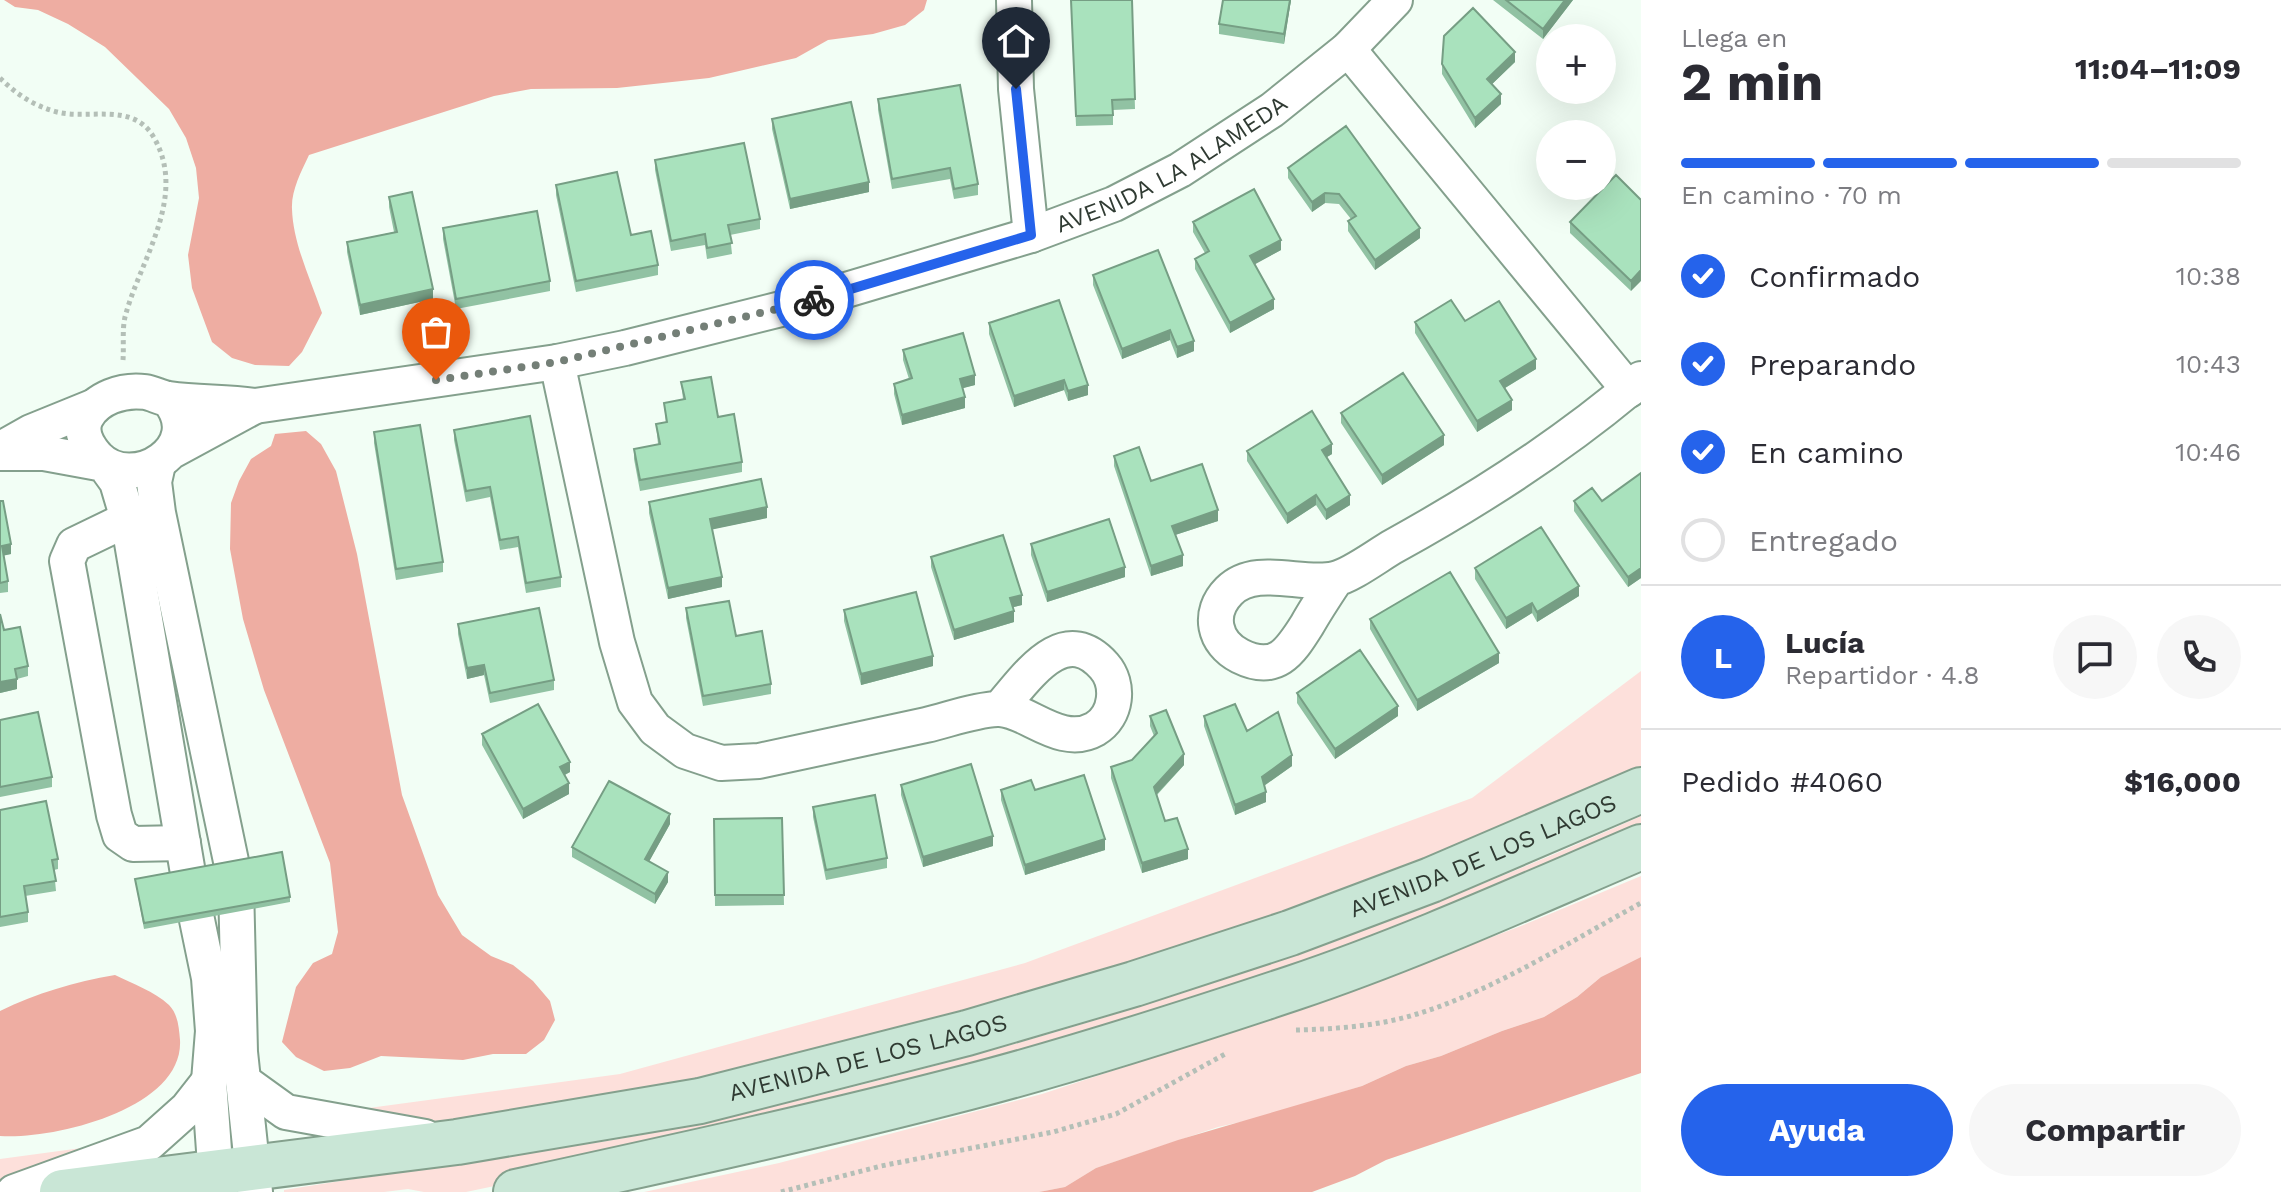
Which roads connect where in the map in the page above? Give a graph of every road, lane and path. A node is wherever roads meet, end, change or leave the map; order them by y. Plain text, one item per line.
1 (1014, 0) edge
2 (1395, 0) edge
3 (1348, 49) junction
4 (0, 78) edge
5 (1031, 235) junction
6 (557, 362) junction
7 (1635, 385) edge
8 (168, 399) junction
9 (109, 400) junction
10 (255, 406) junction
11 (0, 451) edge
12 (164, 458) junction
13 (104, 464) junction
14 (128, 519) junction
15 (1336, 579) dead end
16 (1000, 708) dead end
17 (1641, 790) edge
18 (183, 843) junction
19 (1641, 847) edge
20 (1641, 903) edge
21 (1285, 1031) dead end
22 (1241, 1048) dead end
23 (209, 1081) junction
24 (243, 1081) junction
25 (457, 1142) junction
26 (235, 1181) edge
27 (14, 1192) edge
28 (62, 1192) edge
29 (516, 1192) edge
30 (781, 1192) edge

1 - 5 street
2 - 3 street, AVENIDA LA ALAMEDA
3 - 5 street, AVENIDA LA ALAMEDA
3 - 7 street
4 - 9 path
5 - 6 street, AVENIDA LA ALAMEDA
6 - 10 street, AVENIDA LA ALAMEDA
6 - 16 street
7 - 15 street
8 - 9 street
8 - 10 street, AVENIDA LA ALAMEDA
8 - 12 street
9 - 11 street
9 - 13 street
10 - 12 street, AVENIDA LA ALAMEDA
11 - 13 street
12 - 13 street
12 - 24 street
13 - 14 street
14 - 18 street
14 - 18 street
17 - 25 street, AVENIDA DE LOS LAGOS
18 - 23 street
19 - 29 street, AVENIDA DE LOS LAGOS
20 - 21 path
22 - 30 path
23 - 26 street
23 - 27 street
24 - 25 street
24 - 26 street
25 - 26 street, AVENIDA DE LOS LAGOS
26 - 28 street, AVENIDA DE LOS LAGOS

